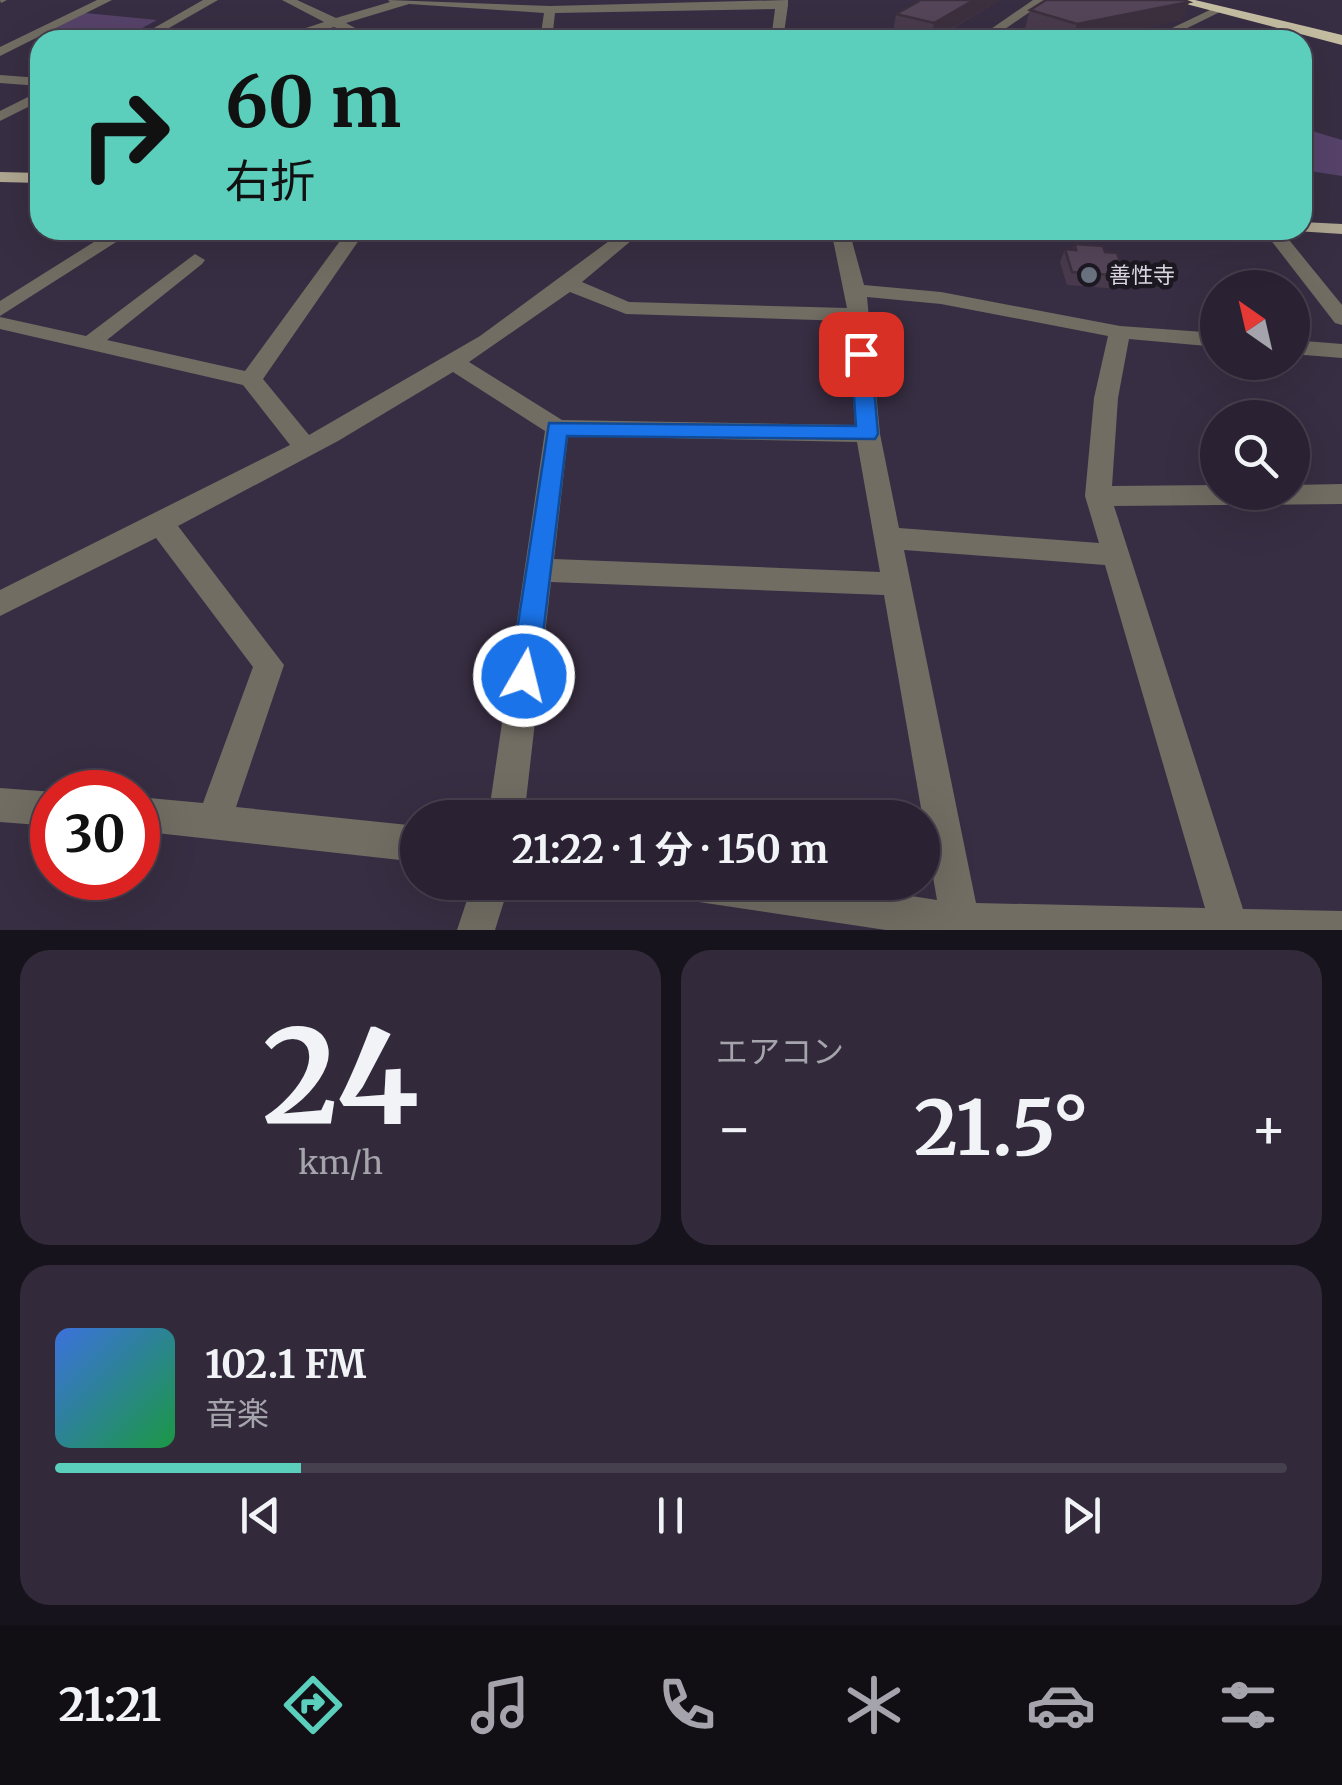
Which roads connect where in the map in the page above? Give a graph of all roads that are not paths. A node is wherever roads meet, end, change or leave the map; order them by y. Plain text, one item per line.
1 (106, 0) edge
2 (212, 0) edge
3 (288, 0) edge
4 (1041, 0) edge
5 (1178, 0) edge
6 (404, 1) edge
7 (782, 2) edge
8 (1218, 6) edge
9 (550, 10) junction
10 (335, 23) junction
11 (45, 30) edge
12 (157, 30) edge
13 (311, 30) edge
14 (350, 30) edge
15 (547, 30) edge
16 (778, 30) edge
17 (996, 30) edge
18 (1172, 30) edge
19 (1307, 30) edge
20 (1312, 31) edge
21 (30, 37) edge
22 (1340, 39) edge
23 (0, 52) edge
24 (0, 78) edge
25 (30, 81) edge
26 (30, 100) edge
27 (0, 117) edge
28 (0, 177) edge
29 (30, 178) edge
30 (1312, 227) edge
31 (1342, 228) edge
32 (110, 240) edge
33 (350, 240) edge
34 (623, 240) edge
35 (842, 240) edge
36 (1280, 240) edge
37 (194, 260) dead end
38 (571, 285) junction
39 (857, 302) junction
40 (0, 310) edge
41 (1342, 319) edge
42 (0, 323) edge
43 (1120, 332) junction
44 (1200, 339) edge
45 (90, 343) junction
46 (1310, 348) edge
47 (1342, 351) edge
48 (454, 363) junction
49 (251, 379) junction
50 (557, 428) junction
51 (868, 434) junction
52 (304, 446) junction
53 (1342, 494) edge
54 (1098, 496) junction
55 (159, 522) junction
56 (887, 538) junction
57 (1116, 555) junction
58 (538, 570) junction
59 (896, 584) junction
60 (0, 604) edge
61 (508, 800) edge
62 (0, 805) edge
63 (30, 807) edge
64 (160, 816) edge
65 (214, 820) junction
66 (400, 842) edge
67 (486, 900) edge
68 (802, 900) edge
69 (1229, 925) junction
70 (961, 926) edge
71 (476, 930) edge
72 (1342, 930) edge

1 - 11 street
2 - 12 street
3 - 10 street
4 - 17 street
5 - 8 highway
6 - 9 street
6 - 10 street
7 - 9 street
7 - 16 street
8 - 18 street
8 - 19 highway
9 - 15 street
10 - 13 street
10 - 14 street
20 - 22 highway
21 - 23 street
24 - 25 street
26 - 27 street
28 - 29 main road
30 - 31 main road
32 - 40 street
33 - 49 street
34 - 38 street
35 - 39 street
36 - 41 street
37 - 45 street
38 - 39 street
38 - 48 street
39 - 43 street
39 - 51 street
42 - 45 street
43 - 44 street
43 - 54 street
45 - 49 street
46 - 47 street
48 - 50 street
48 - 52 street
49 - 52 street
50 - 51 street
50 - 58 street
51 - 56 street
52 - 55 street
53 - 54 street
54 - 57 street
55 - 60 street
55 - 65 street
56 - 57 street
56 - 59 street
57 - 69 street
58 - 59 street
58 - 61 street
59 - 70 street
62 - 63 street
64 - 65 street
65 - 66 street
67 - 71 street
68 - 70 street
69 - 70 street
69 - 72 street

